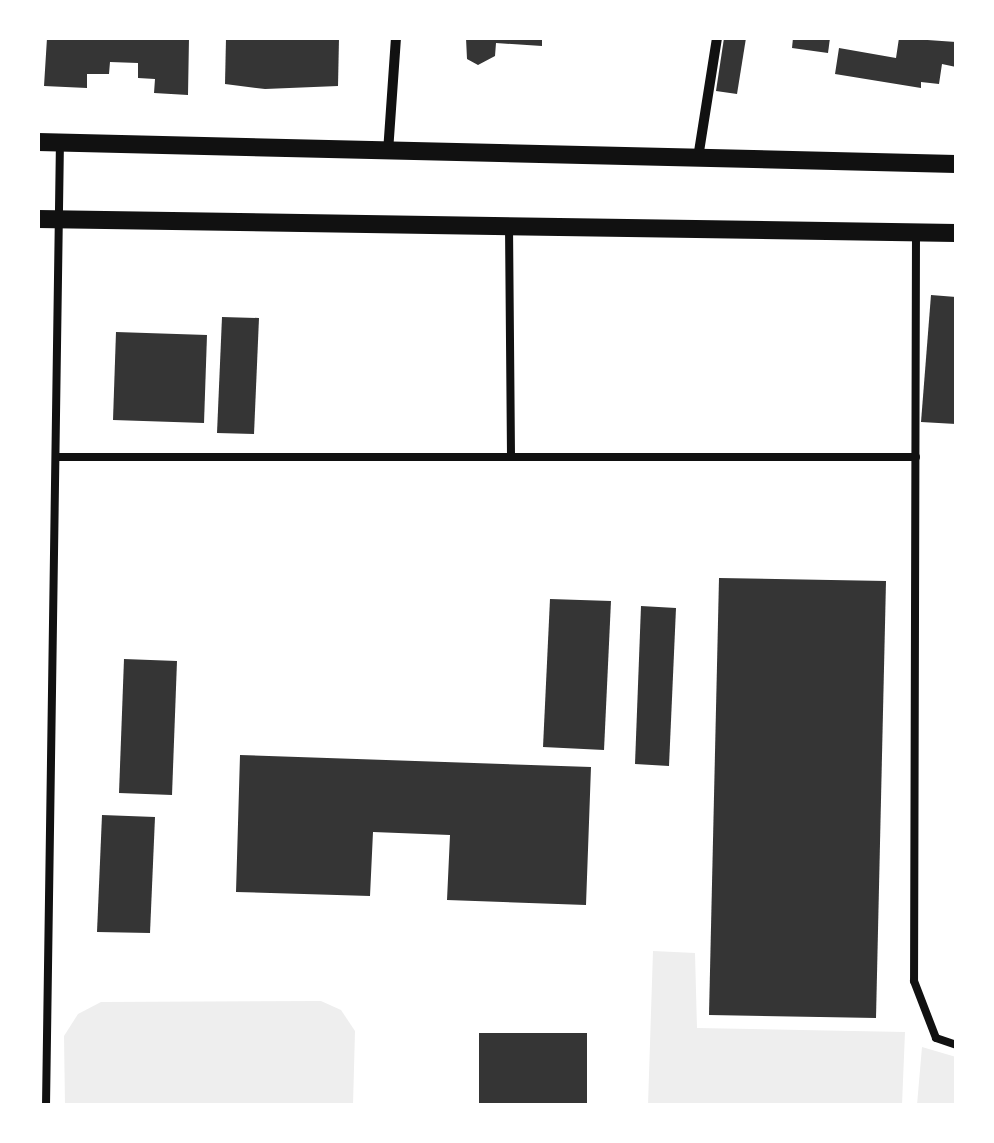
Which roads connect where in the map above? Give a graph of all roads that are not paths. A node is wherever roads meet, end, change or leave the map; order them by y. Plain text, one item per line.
1 (396, 38) edge
2 (716, 38) edge
3 (38, 142) edge
4 (60, 143) junction
5 (388, 153) junction
6 (698, 158) junction
7 (956, 164) edge
8 (38, 219) edge
9 (60, 220) junction
10 (509, 226) junction
11 (916, 232) junction
12 (956, 233) edge
13 (56, 457) junction
14 (511, 457) junction
15 (916, 457) junction
16 (38, 980) edge
17 (50, 980) junction
18 (956, 1045) edge
19 (46, 1106) edge

1 - 5 street
2 - 6 street
3 - 4 street
4 - 5 street
4 - 9 lane
5 - 6 street
6 - 7 street
8 - 9 street
9 - 10 street
9 - 13 lane
10 - 11 street
10 - 14 lane
11 - 12 street
11 - 15 lane
13 - 14 lane
13 - 17 lane
14 - 15 lane
15 - 18 lane
16 - 17 lane
17 - 19 lane

